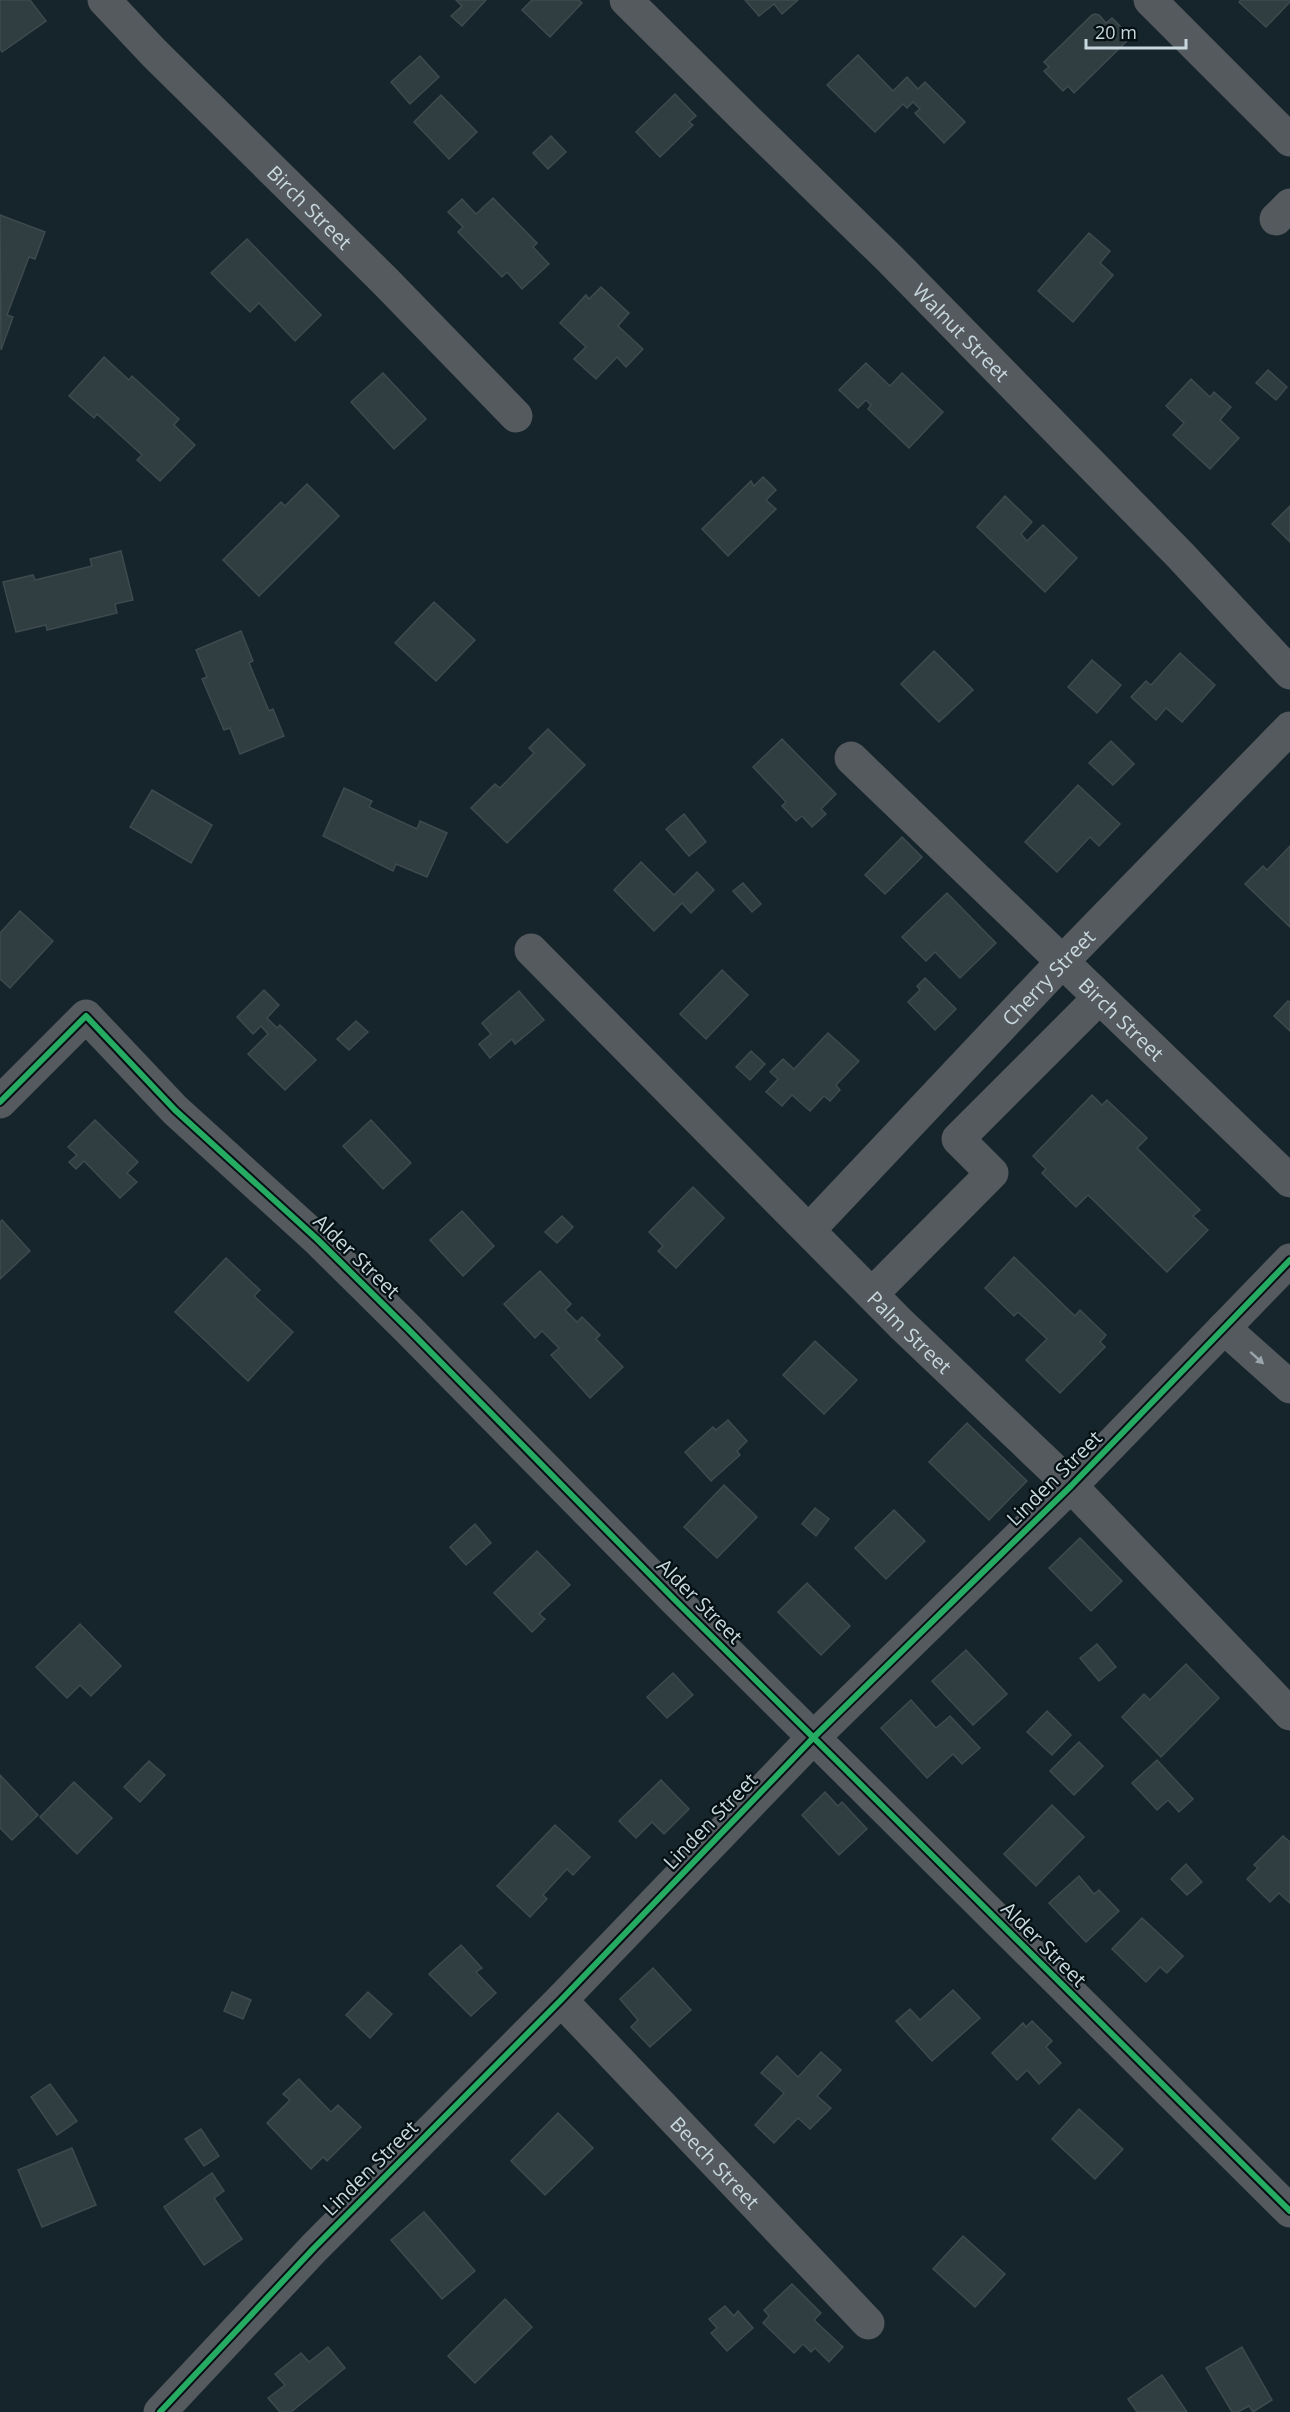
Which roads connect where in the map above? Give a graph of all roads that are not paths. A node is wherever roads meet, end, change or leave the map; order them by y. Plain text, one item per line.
1 (104, 0) edge
2 (626, 0) edge
3 (1150, 0) edge
4 (1290, 140) edge
5 (516, 416) dead end
6 (1290, 673) edge
7 (1290, 728) edge
8 (850, 758) dead end
9 (531, 950) dead end
10 (1062, 962) junction
11 (1099, 998) junction
12 (0, 1102) edge
13 (1290, 1181) edge
14 (809, 1230) junction
15 (1289, 1264) edge
16 (872, 1294) junction
17 (1224, 1328) junction
18 (1290, 1387) edge
19 (1071, 1486) junction
20 (1290, 1714) edge
21 (813, 1738) junction
22 (561, 2000) junction
23 (1290, 2211) edge
24 (868, 2323) dead end
25 (160, 2412) edge

1 - 5 street, Birch Street
2 - 6 street, Walnut Street
3 - 4 street
7 - 10 street, Cherry Street
8 - 10 street, Birch Street
9 - 14 street, Palm Street
10 - 11 street, Birch Street
10 - 14 street, Cherry Street
11 - 13 street, Birch Street
11 - 16 street
12 - 21 street, Alder Street
14 - 16 street, Palm Street
15 - 17 street, Linden Street
16 - 19 street, Palm Street
17 -> 18 street
17 - 19 street, Linden Street
19 - 20 street, Palm Street
19 - 21 street, Linden Street
21 - 22 street, Linden Street
21 - 23 street, Alder Street
22 - 24 street, Beech Street
22 - 25 street, Linden Street

